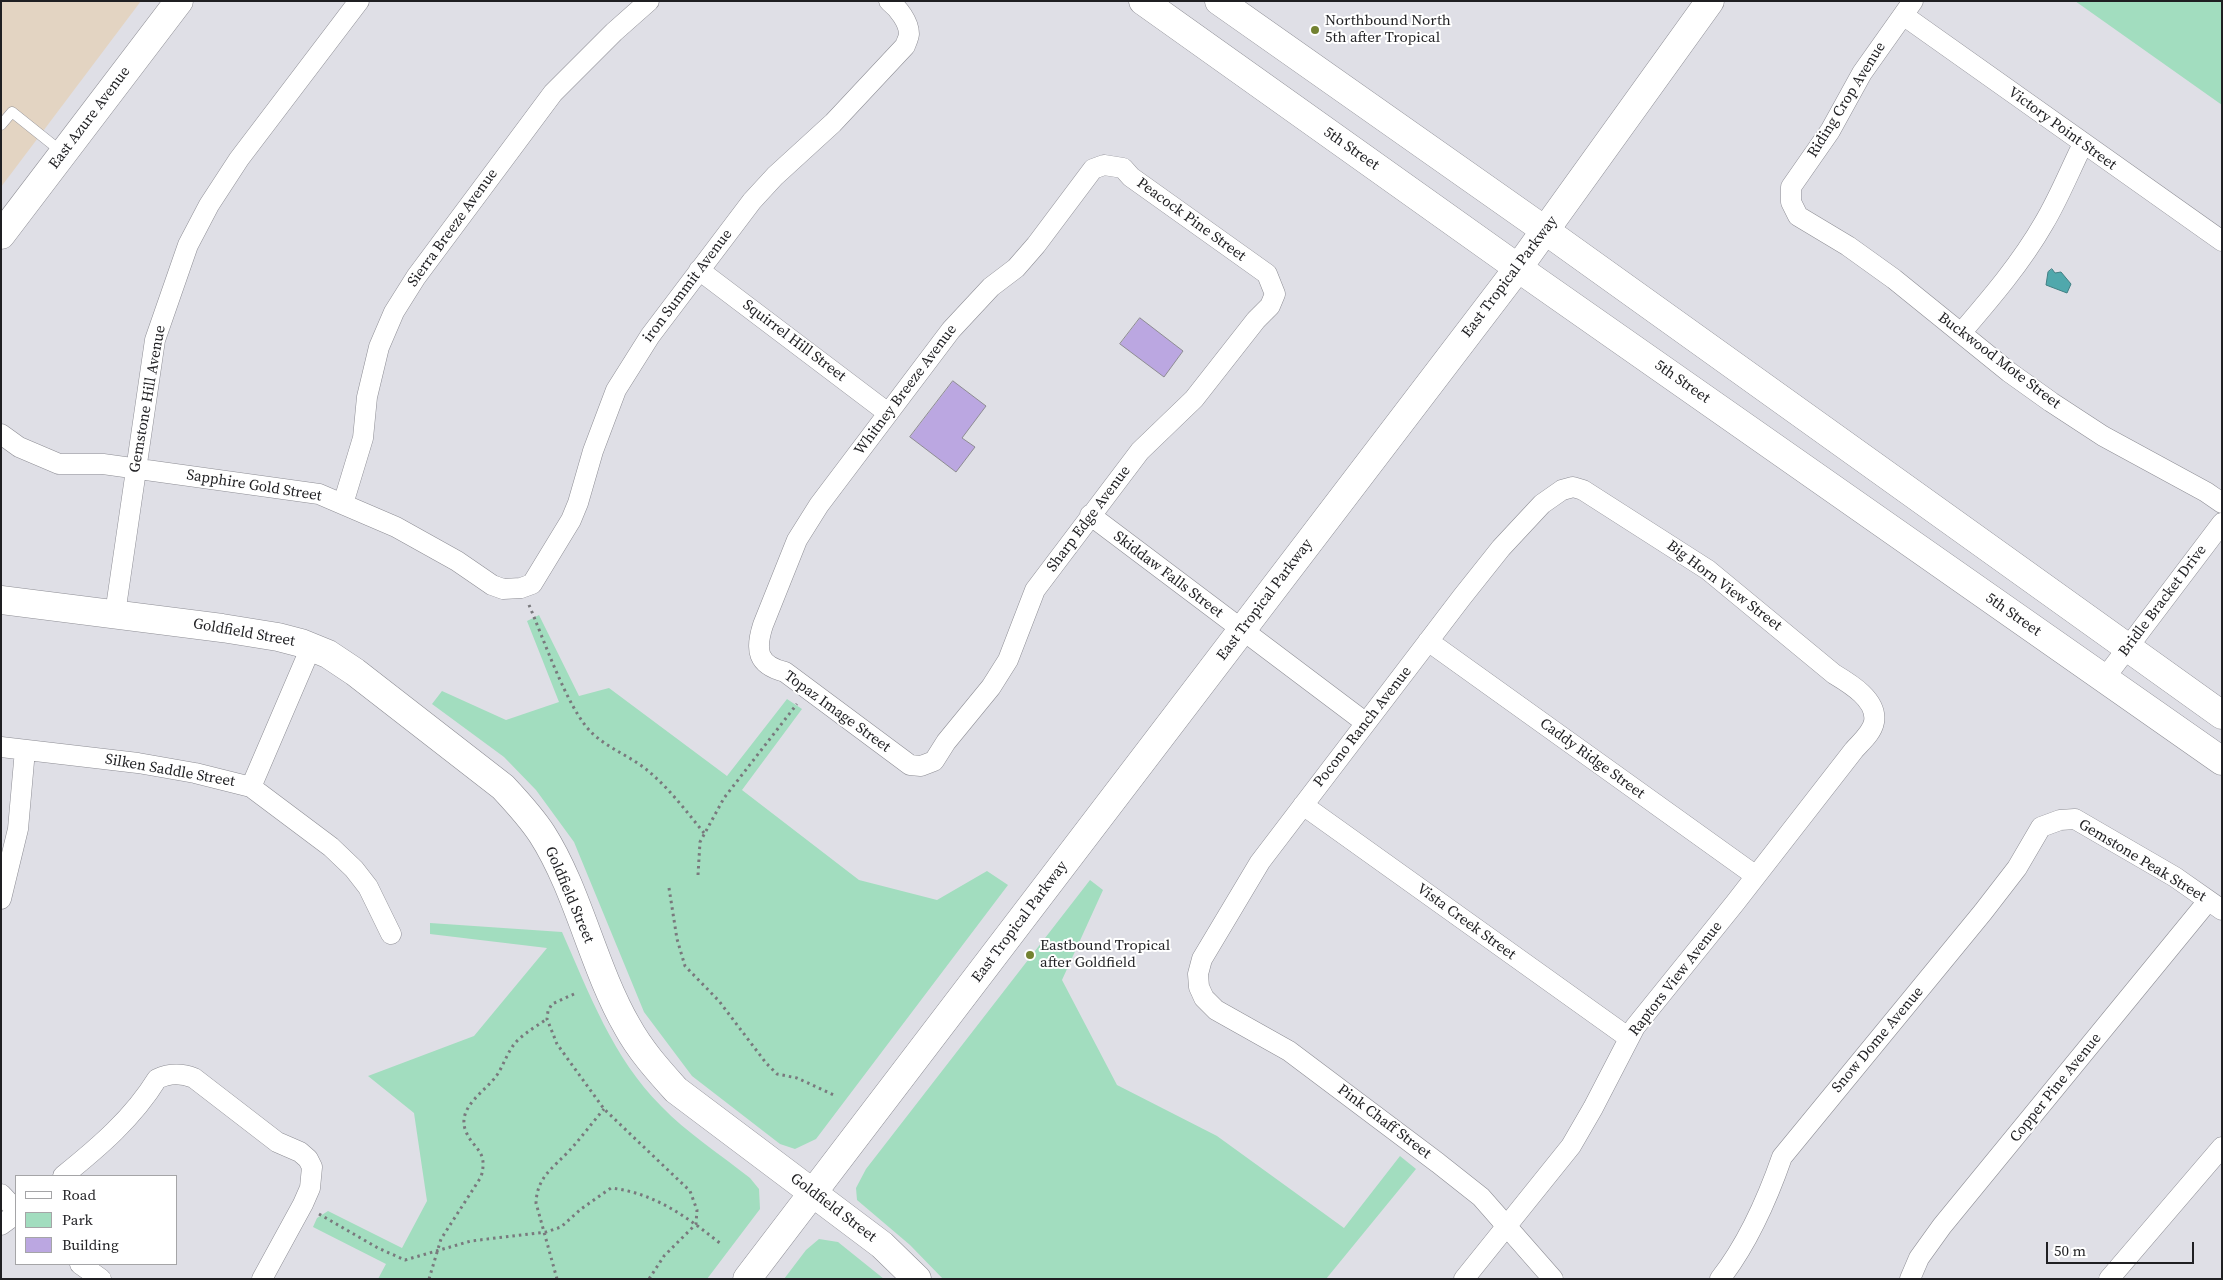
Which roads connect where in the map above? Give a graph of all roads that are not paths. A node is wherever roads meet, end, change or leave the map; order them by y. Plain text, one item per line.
1 (179, 1) edge
2 (359, 1) edge
3 (650, 1) edge
4 (889, 1) edge
5 (1143, 1) edge
6 (1219, 1) edge
7 (1710, 1) edge
8 (1908, 8) edge
9 (1, 126) edge
10 (2083, 144) junction
11 (64, 153) junction
12 (1104, 165) joint
13 (1791, 202) joint
14 (1546, 231) junction
15 (1, 235) edge
16 (2222, 241) edge
17 (1518, 268) junction
18 (699, 270) junction
19 (1271, 284) joint
20 (1960, 333) junction
21 (888, 413) junction
22 (1, 434) edge
23 (135, 468) junction
24 (1562, 490) joint
25 (2222, 503) edge
26 (343, 504) junction
27 (1090, 515) junction
28 (2222, 523) edge
29 (521, 588) joint
30 (1, 600) edge
31 (115, 614) junction
32 (1242, 631) junction
33 (1428, 641) junction
34 (311, 647) junction
35 (2128, 649) junction
36 (759, 650) joint
37 (2104, 679) junction
38 (1872, 708) joint
39 (2222, 715) edge
40 (1366, 723) junction
41 (1, 748) edge
42 (25, 750) junction
43 (2222, 762) edge
44 (921, 766) joint
45 (251, 787) junction
46 (1302, 805) junction
47 (2060, 820) joint
48 (1756, 876) junction
49 (1, 899) edge
50 (2215, 905) edge
51 (391, 934) dead end
52 (1199, 987) joint
53 (1629, 1038) junction
54 (2222, 1147) edge
55 (64, 1175) edge
56 (813, 1193) junction
57 (1, 1194) edge
58 (15, 1209) edge
59 (15, 1215) edge
60 (1, 1225) edge
61 (1508, 1225) junction
62 (81, 1265) edge
63 (101, 1279) edge
64 (262, 1279) edge
65 (748, 1279) edge
66 (917, 1279) edge
67 (1464, 1279) edge
68 (1553, 1279) edge
69 (1720, 1279) edge
70 (1910, 1279) edge
71 (2109, 1279) edge

1 - 11 main road, East Azure Avenue
2 - 23 street, Gemstone Hill Avenue
3 - 26 street, Sierra Breeze Avenue
4 - 18 street, iron Summit Avenue
5 - 17 main road, 5th Street
6 - 14 main road
7 - 14 main road, East Tropical Parkway
8 - 10 street, Victory Point Street
8 - 13 street, Riding Crop Avenue
9 - 11 lane
10 - 16 street, Victory Point Street
10 - 20 street
11 - 15 main road, East Azure Avenue
12 - 19 street, Peacock Pine Street
12 - 21 street, Whitney Breeze Avenue
13 - 20 street, Buckwood Mote Street
14 - 17 main road, East Tropical Parkway
14 - 35 main road
17 - 32 main road, East Tropical Parkway
17 - 37 main road, 5th Street
18 - 21 street, Squirrel Hill Street
18 - 29 street, iron Summit Avenue
19 - 27 street, Sharp Edge Avenue
20 - 25 street, Buckwood Mote Street
21 - 36 street, Whitney Breeze Avenue
22 - 23 street, Sapphire Gold Street
23 - 26 street, Sapphire Gold Street
23 - 31 street, Gemstone Hill Avenue
24 - 33 street, Pocono Ranch Avenue
24 - 38 street, Big Horn View Street
26 - 29 street, Sapphire Gold Street
27 - 32 street, Skiddaw Falls Street
27 - 44 street, Sharp Edge Avenue
28 - 35 street, Bridle Bracket Drive
30 - 31 main road, Goldfield Street
31 - 34 main road, Goldfield Street
32 - 40 street, Skiddaw Falls Street
32 - 56 main road, East Tropical Parkway
33 - 40 street, Pocono Ranch Avenue
33 - 48 street, Caddy Ridge Street
34 - 45 street
34 - 56 main road, Goldfield Street
35 - 37 street, Bridle Bracket Drive
35 - 39 main road
36 - 44 street, Topaz Image Street
37 - 43 main road, 5th Street
38 - 48 street, Raptors View Avenue
40 - 46 street, Pocono Ranch Avenue
41 - 42 street, Silken Saddle Street
42 - 45 street, Silken Saddle Street
42 - 49 street
45 - 51 street, Silken Saddle Street
46 - 52 street, Pocono Ranch Avenue
46 - 53 street, Vista Creek Street
47 - 50 street, Gemstone Peak Street
47 - 69 street, Snow Dome Avenue
48 - 53 street, Raptors View Avenue
50 - 70 street, Copper Pine Avenue
52 - 61 street, Pink Chaff Street
53 - 61 street, Raptors View Avenue
54 - 71 street
55 - 64 street
56 - 65 main road, East Tropical Parkway
56 - 66 main road, Goldfield Street
57 - 58 street
59 - 60 street
61 - 67 street, Raptors View Avenue
61 - 68 street, Pink Chaff Street
62 - 63 street

